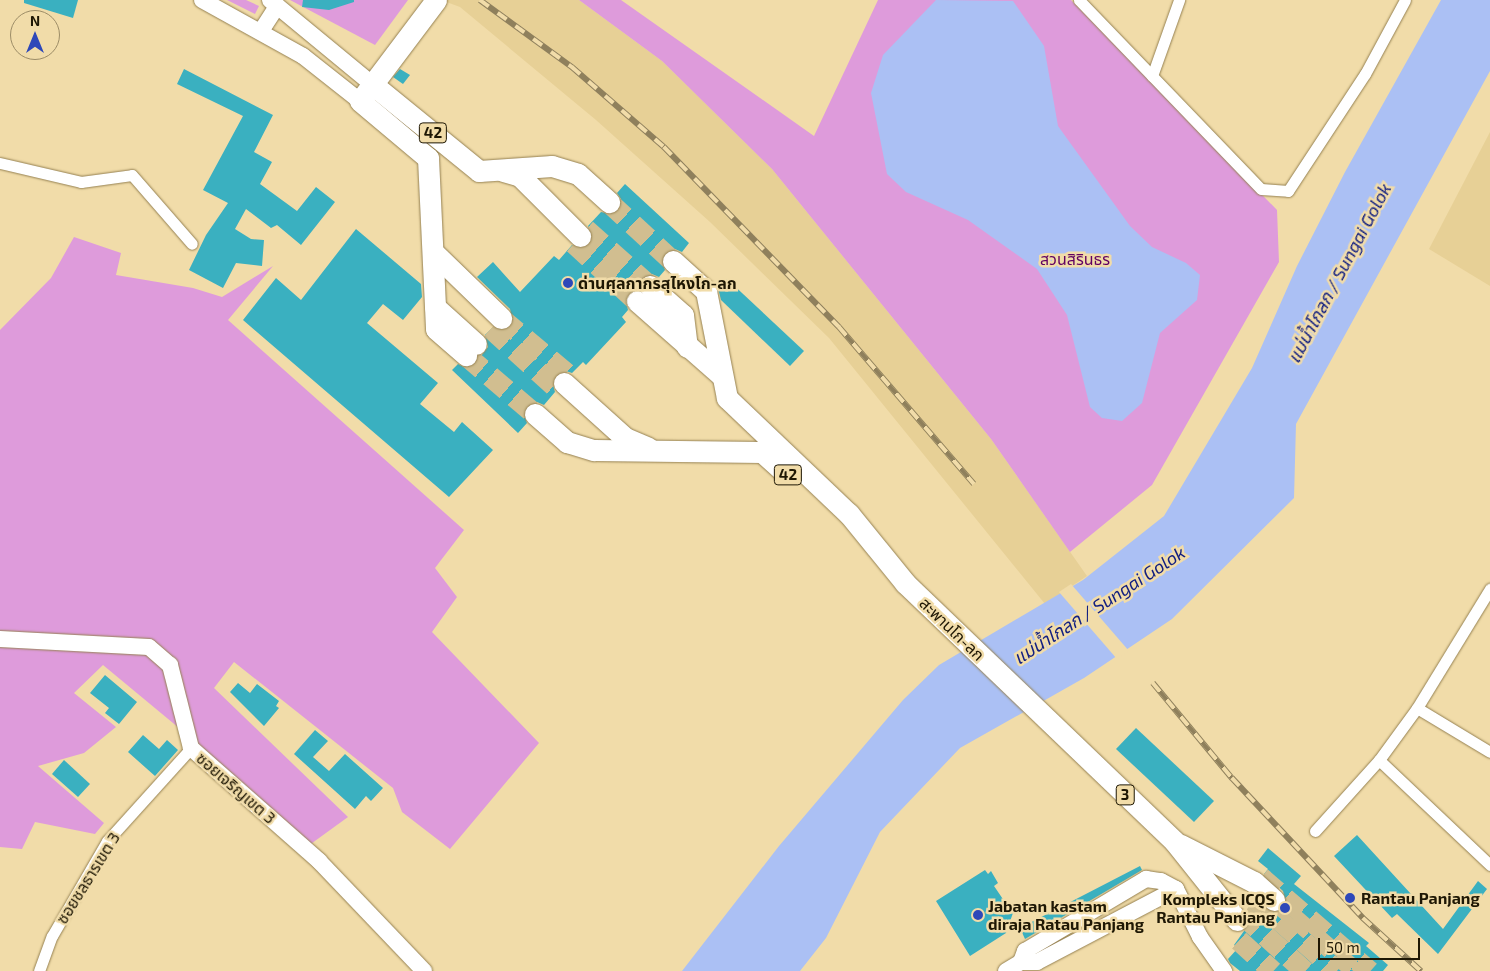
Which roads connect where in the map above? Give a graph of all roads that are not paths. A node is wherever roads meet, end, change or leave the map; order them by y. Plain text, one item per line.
1 (202, 0) edge
2 (436, 0) edge
3 (1079, 0) edge
4 (1179, 0) edge
5 (1405, 0) edge
6 (273, 3) edge
7 (261, 31) junction
8 (1152, 76) junction
9 (366, 92) junction
10 (0, 163) edge
11 (498, 170) junction
12 (605, 207) tunnel mouth
13 (192, 244) dead end
14 (433, 252) junction
15 (654, 283) junction
16 (435, 307) junction
17 (709, 313) junction
18 (488, 316) tunnel mouth
19 (685, 332) junction
20 (722, 376) junction
21 (539, 410) tunnel mouth
22 (655, 451) junction
23 (899, 576) junction
24 (1490, 589) edge
25 (0, 639) edge
26 (999, 674) joint
27 (1417, 708) junction
28 (191, 748) junction
29 (1490, 752) edge
30 (1379, 760) junction
31 (1315, 832) dead end
32 (1174, 841) junction
33 (1204, 858) junction
34 (1490, 864) edge
35 (1261, 877) tunnel mouth
36 (1176, 889) junction
37 (1021, 962) junction
38 (39, 971) edge
39 (424, 971) edge
40 (1006, 971) edge
41 (1224, 971) edge

1 - 7 main road
2 - 9 highway
3 - 8 street
4 - 8 street
5 - 8 street
6 - 7 main road
6 - 9 main road
7 - 9 main road
9 - 11 highway, 42
9 - 14 highway, 42
10 - 13 street
11 - 11 highway, 42
11 - 12 highway, 42
14 - 16 highway, 42
14 - 18 highway
15 - 17 highway
15 - 17 highway, 42
15 - 19 highway
15 - 19 highway
16 - 16 highway, 42
17 - 20 highway, 42
19 - 20 highway
20 - 23 highway, 42
21 - 22 highway, 42
22 - 22 highway, 42
22 - 23 highway, 42
23 - 26 highway, สะพานโก-ลก / 42
24 - 27 street
25 - 28 main road, ซอยเจริญเขต 3
26 - 32 highway, 3
27 - 29 street
27 - 30 street
28 - 38 street, ซอยชลธารเขต 3
28 - 39 main road, ซอยเจริญเขต 3
30 - 31 street
30 - 34 street
32 - 33 highway, 3
32 - 33 highway, 3
33 - 35 highway, 3
36 - 37 main road
36 - 37 main road
36 - 41 main road
37 - 40 main road

